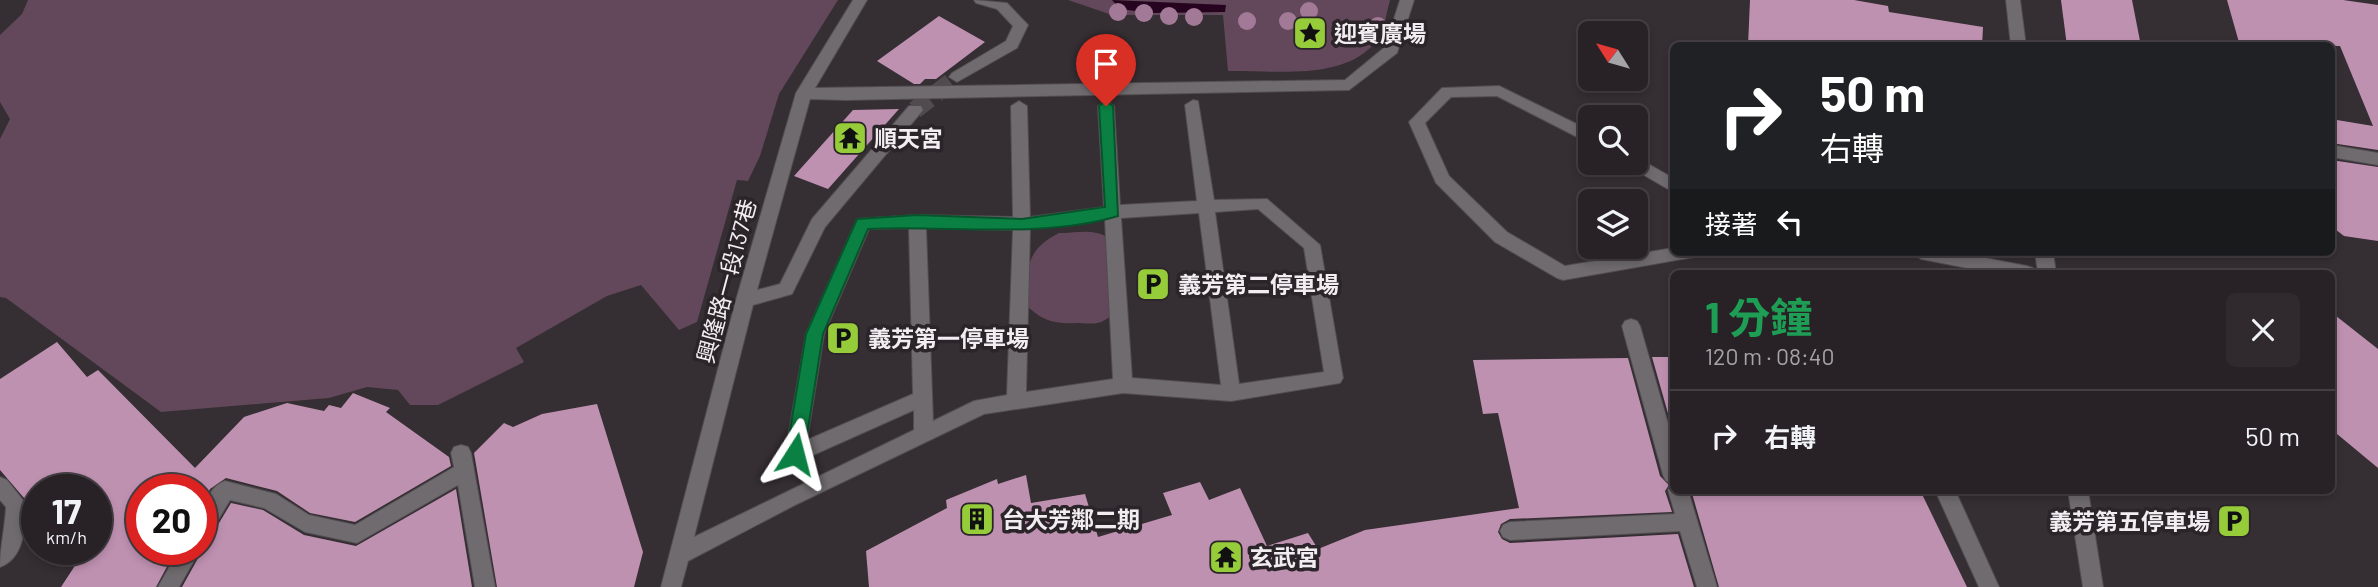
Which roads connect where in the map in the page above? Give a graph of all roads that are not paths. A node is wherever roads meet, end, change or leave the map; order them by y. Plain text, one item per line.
1 (859, 0) edge
2 (981, 0) edge
3 (1407, 0) edge
4 (2013, 0) edge
5 (2018, 42) edge
6 (957, 77) tunnel mouth
7 (804, 93) junction
8 (1194, 105) dead end
9 (1019, 106) dead end
10 (1106, 106) dead end
11 (915, 110) tunnel mouth
12 (1578, 131) edge
13 (2335, 152) edge
14 (2378, 159) edge
15 (1648, 170) edge
16 (1670, 184) edge
17 (1208, 209) junction
18 (1112, 212) junction
19 (917, 220) junction
20 (1022, 224) junction
21 (1670, 255) edge
22 (1941, 256) edge
23 (2012, 270) edge
24 (745, 300) junction
25 (1631, 326) dead end
26 (1123, 385) junction
27 (1231, 393) junction
28 (923, 398) junction
29 (1016, 403) junction
30 (924, 433) junction
31 (1670, 464) edge
32 (0, 486) edge
33 (1679, 494) edge
34 (1947, 494) edge
35 (2079, 494) edge
36 (217, 504) edge
37 (1688, 522) junction
38 (1510, 531) dead end
39 (679, 555) junction
40 (0, 558) edge
41 (181, 565) edge
42 (168, 587) edge
43 (485, 587) edge
44 (671, 587) edge
45 (1707, 587) edge
46 (1989, 587) edge
47 (2093, 587) edge

1 - 7 street, 興隆路一段137巷
2 - 6 street
3 - 7 street
4 - 5 street
7 - 24 street, 興隆路一段137巷
8 - 17 street
9 - 20 street
10 - 18 street
11 - 24 street
12 - 21 street
13 - 14 street
15 - 16 street
17 - 18 street
17 - 27 street
17 - 27 street
18 - 20 street
18 - 26 street
19 - 20 street
19 - 28 street
19 - 28 street
20 - 29 street
22 - 23 street
24 - 39 street, 興隆路一段137巷
25 - 31 street
26 - 27 street
26 - 29 street
28 - 30 street
29 - 30 street
30 - 39 street
32 - 40 street
33 - 37 street
34 - 46 street
35 - 47 street
36 - 43 street
37 - 38 street
37 - 45 street
39 - 44 street, 興隆路一段137巷
41 - 42 street

